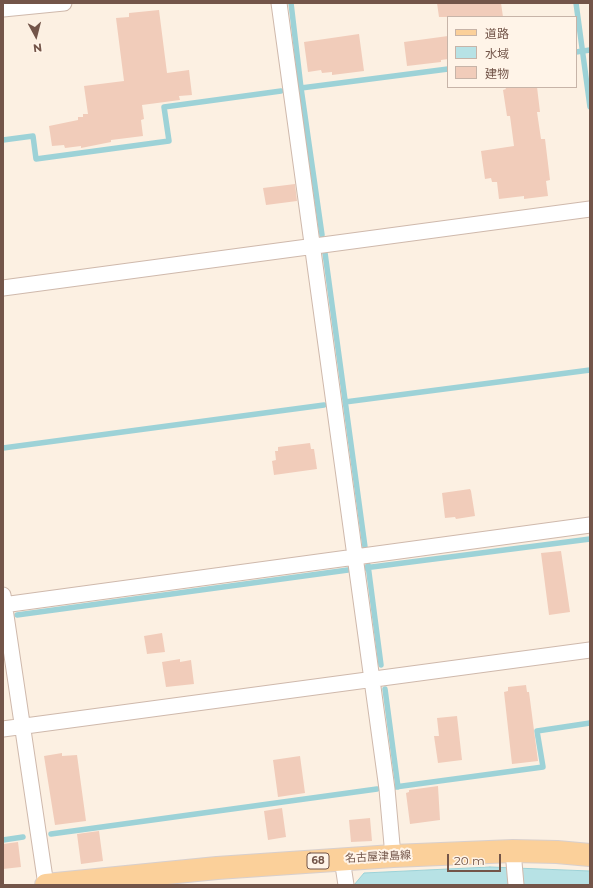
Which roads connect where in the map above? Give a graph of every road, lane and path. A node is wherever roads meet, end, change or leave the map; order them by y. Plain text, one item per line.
1 (64, 3) edge
2 (279, 3) edge
3 (3, 9) edge
4 (590, 209) edge
5 (312, 246) junction
6 (3, 288) edge
7 (590, 525) edge
8 (355, 557) junction
9 (4, 601) edge
10 (590, 650) edge
11 (372, 679) junction
12 (23, 726) junction
13 (3, 729) edge
14 (590, 855) edge
15 (393, 856) junction
16 (514, 858) junction
17 (342, 859) junction
18 (46, 885) edge
19 (346, 885) edge
20 (516, 885) edge

1 - 3 street
2 - 5 street
4 - 5 street
5 - 6 street
5 - 8 street
7 - 8 street
8 - 9 street
8 - 11 street
9 - 12 street
10 - 11 street
11 - 12 street
11 - 15 street
12 - 13 street
12 - 18 street
14 - 16 main road, 名古屋津島線 / 68
15 - 16 main road, 名古屋津島線 / 68
15 - 17 main road, 名古屋津島線 / 68
16 - 20 street
17 - 18 main road, 名古屋津島線 / 68
17 - 19 street

